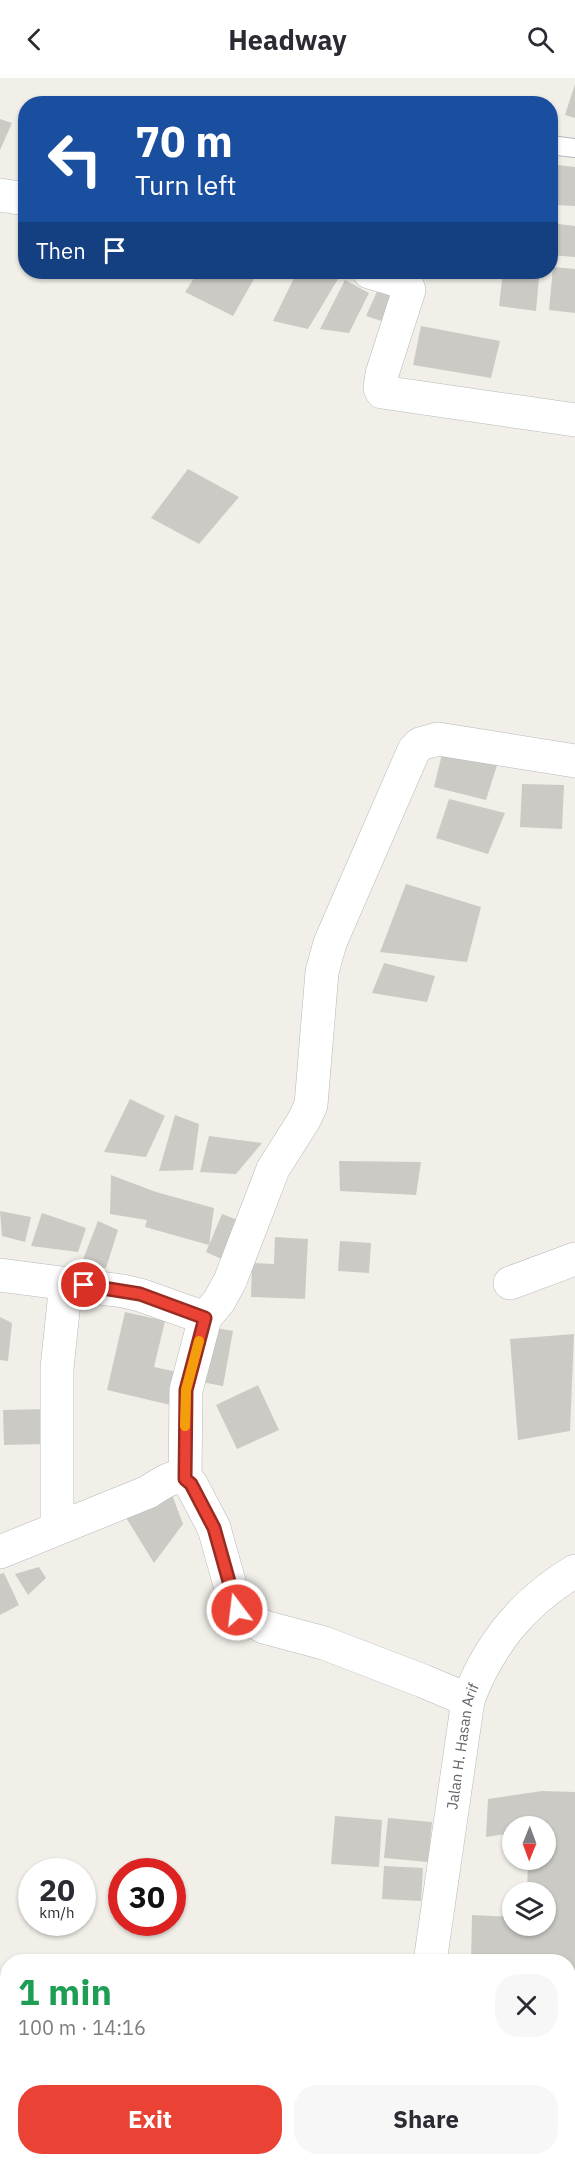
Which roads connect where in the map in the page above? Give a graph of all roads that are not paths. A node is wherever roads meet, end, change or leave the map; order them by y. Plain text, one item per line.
1 (558, 146) edge
2 (575, 148) edge
3 (0, 195) edge
4 (18, 198) edge
5 (396, 279) edge
6 (410, 279) edge
7 (575, 420) edge
8 (575, 761) edge
9 (575, 1259) edge
10 (0, 1275) edge
11 (66, 1283) junction
12 (510, 1283) dead end
13 (205, 1318) junction
14 (185, 1479) junction
15 (57, 1529) junction
16 (0, 1552) edge
17 (575, 1571) edge
18 (468, 1700) junction
19 (430, 1954) edge

1 - 2 lane
3 - 4 street
5 - 6 street
6 - 7 street
8 - 13 street
9 - 12 street
10 - 11 street
11 - 13 street
11 - 15 street
13 - 14 street
14 - 15 street
14 - 18 street
15 - 16 street
17 - 18 street, Jalan H. Hasan Arif
18 - 19 street, Jalan H. Hasan Arif

